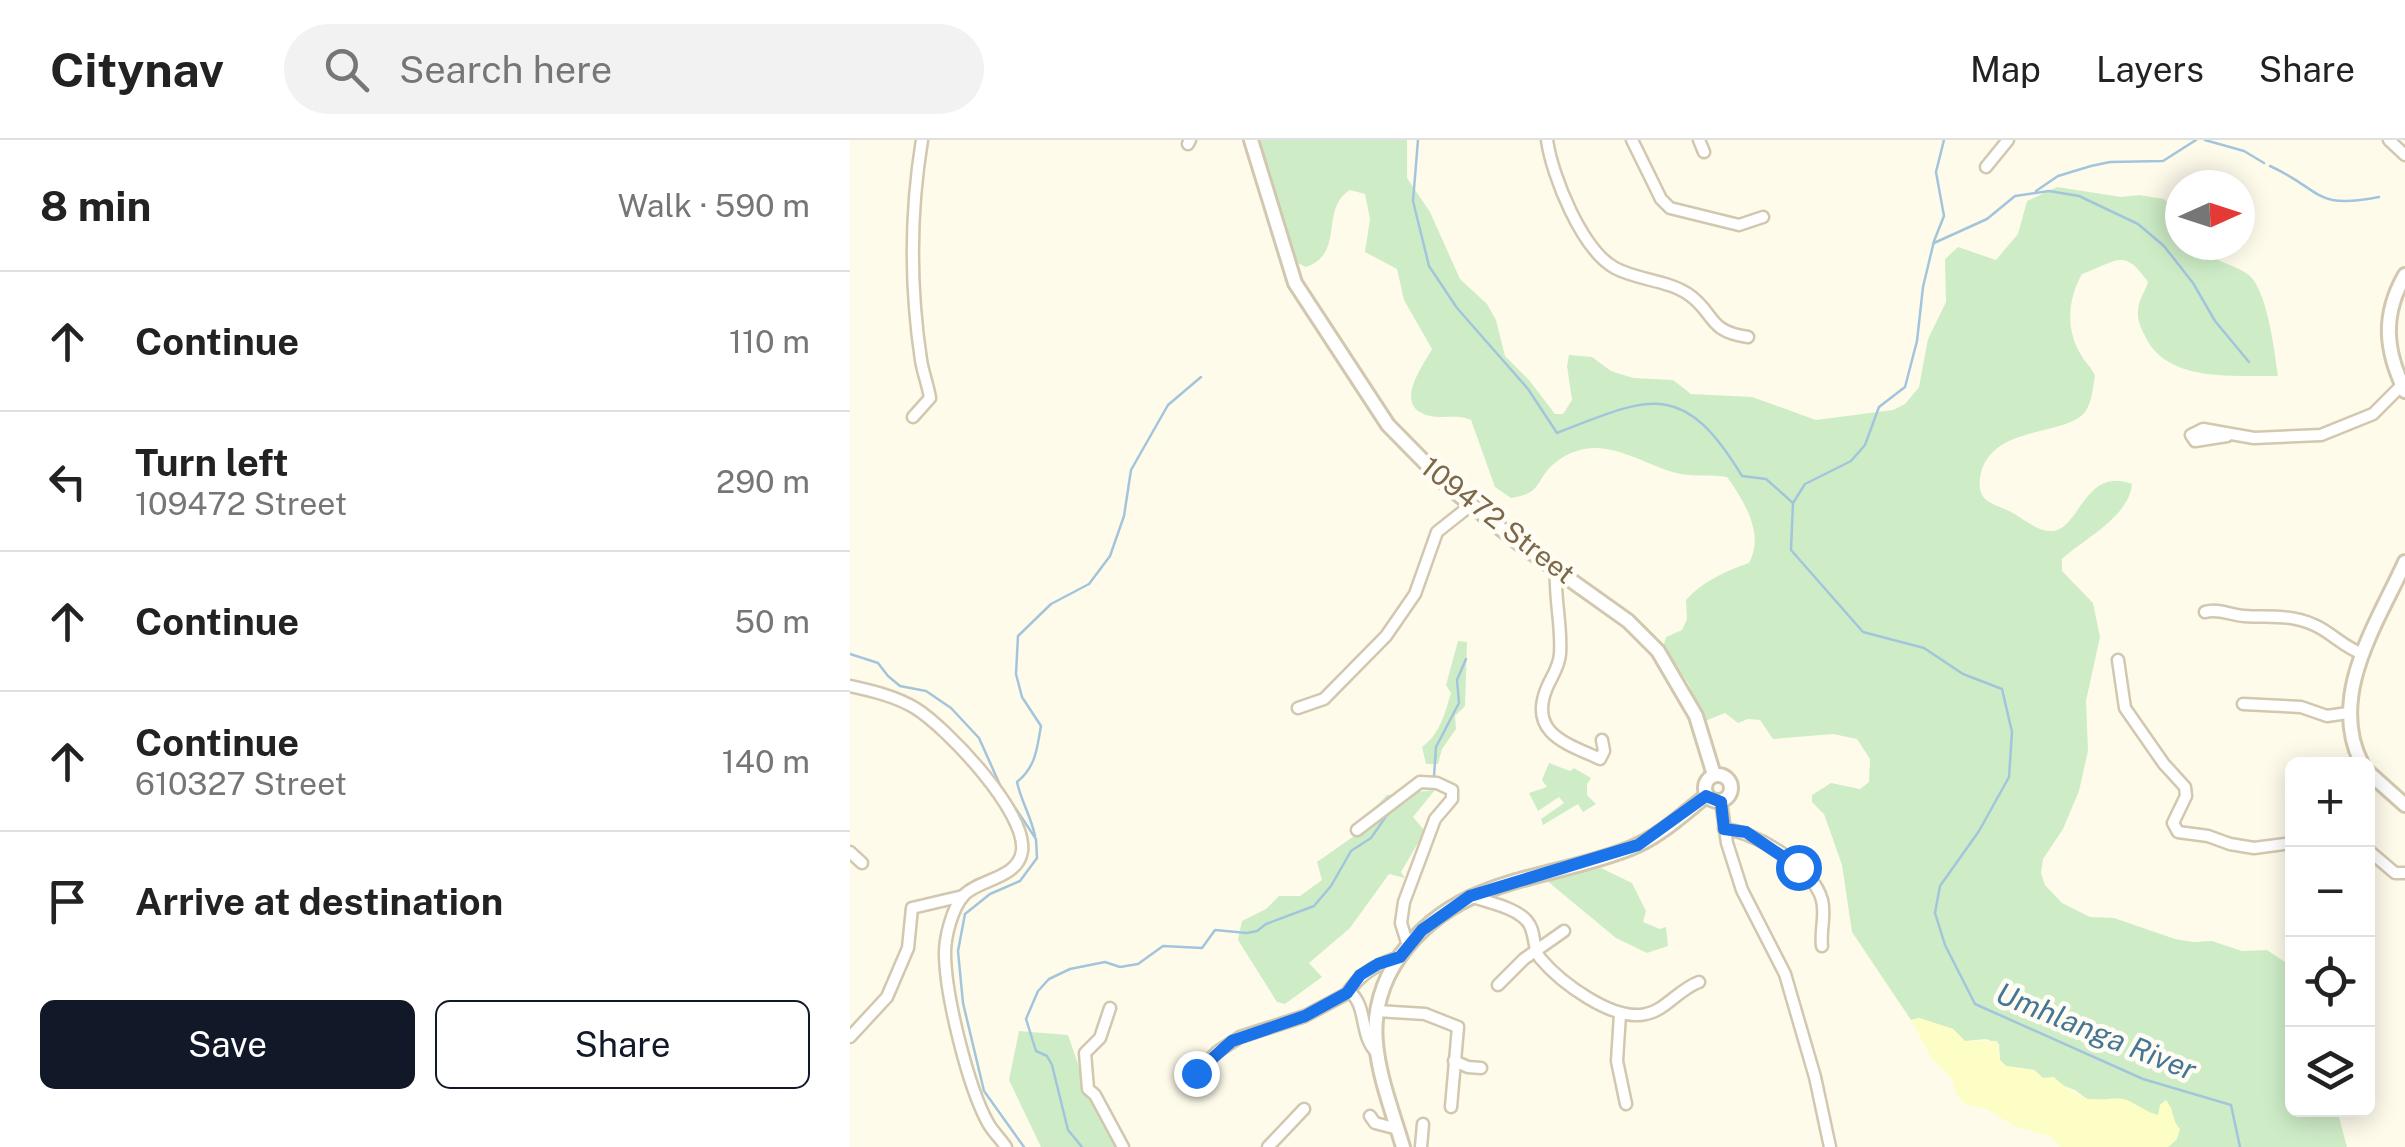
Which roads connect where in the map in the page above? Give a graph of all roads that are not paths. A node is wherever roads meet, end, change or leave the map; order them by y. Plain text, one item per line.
1 (922, 140) edge
2 (1251, 140) edge
3 (1547, 140) edge
4 (1632, 140) edge
5 (1699, 140) edge
6 (2008, 140) edge
7 (2390, 140) edge
8 (1704, 152) dead end
9 (2405, 155) edge
10 (1986, 167) dead end
11 (1763, 217) dead end
12 (2405, 275) edge
13 (1748, 337) dead end
14 (2404, 388) edge
15 (913, 417) dead end
16 (2227, 436) dead end
17 (1471, 505) junction
18 (2405, 562) edge
19 (1556, 568) junction
20 (2204, 612) dead end
21 (2363, 654) junction
22 (2118, 660) dead end
23 (850, 686) edge
24 (2242, 704) dead end
25 (1298, 708) dead end
26 (2348, 713) junction
27 (1602, 740) dead end
28 (2359, 757) edge
29 (1714, 775) junction
30 (2375, 778) edge
31 (1706, 796) junction
32 (1721, 802) junction
33 (2405, 805) edge
34 (1724, 829) junction
35 (1357, 830) dead end
36 (2285, 843) edge
37 (850, 852) edge
38 (2375, 856) edge
39 (862, 864) dead end
40 (2405, 873) edge
41 (963, 896) junction
42 (1470, 896) junction
43 (1564, 931) dead end
44 (1822, 946) dead end
45 (1536, 950) junction
46 (1404, 951) junction
47 (1699, 982) dead end
48 (1498, 985) dead end
49 (1347, 993) junction
50 (1110, 1008) dead end
51 (1377, 1011) junction
52 (1620, 1014) junction
53 (850, 1037) edge
54 (1378, 1054) junction
55 (1454, 1060) junction
56 (1481, 1068) dead end
57 (1196, 1073) dead end
58 (1626, 1104) dead end
59 (1451, 1107) dead end
60 (1304, 1109) dead end
61 (1370, 1116) dead end
62 (1423, 1124) dead end
63 (1398, 1128) junction
64 (1006, 1147) edge
65 (1123, 1147) edge
66 (1268, 1147) edge
67 (1402, 1147) edge
68 (1422, 1147) edge
69 (1830, 1147) edge

1 - 15 street
2 - 17 street, 109472 Street
3 - 13 street
4 - 11 street
5 - 8 street
6 - 10 street
7 - 9 street
12 - 14 street
14 - 16 street
17 - 19 street, 109472 Street
17 - 25 street
18 - 21 street
19 - 27 street
19 - 29 street, 109472 Street
20 - 21 street
21 - 26 street
22 - 36 street
23 - 41 street
24 - 26 street
26 - 28 street
29 - 31 street
29 - 32 street
30 - 33 street
31 - 32 street
31 - 42 street
32 - 34 street
34 - 44 street
34 - 69 street
35 - 46 street
37 - 39 street
38 - 40 street
41 - 53 street
41 - 64 street
42 - 45 street
42 - 46 street
43 - 45 street
45 - 48 street
45 - 52 street
46 - 49 street
46 - 51 street
47 - 52 street
49 - 54 street
49 - 57 street
50 - 65 street
51 - 54 street
51 - 55 street
52 - 58 street
54 - 63 street
55 - 56 street
55 - 59 street
60 - 66 street
61 - 63 street
62 - 68 street
63 - 67 street

